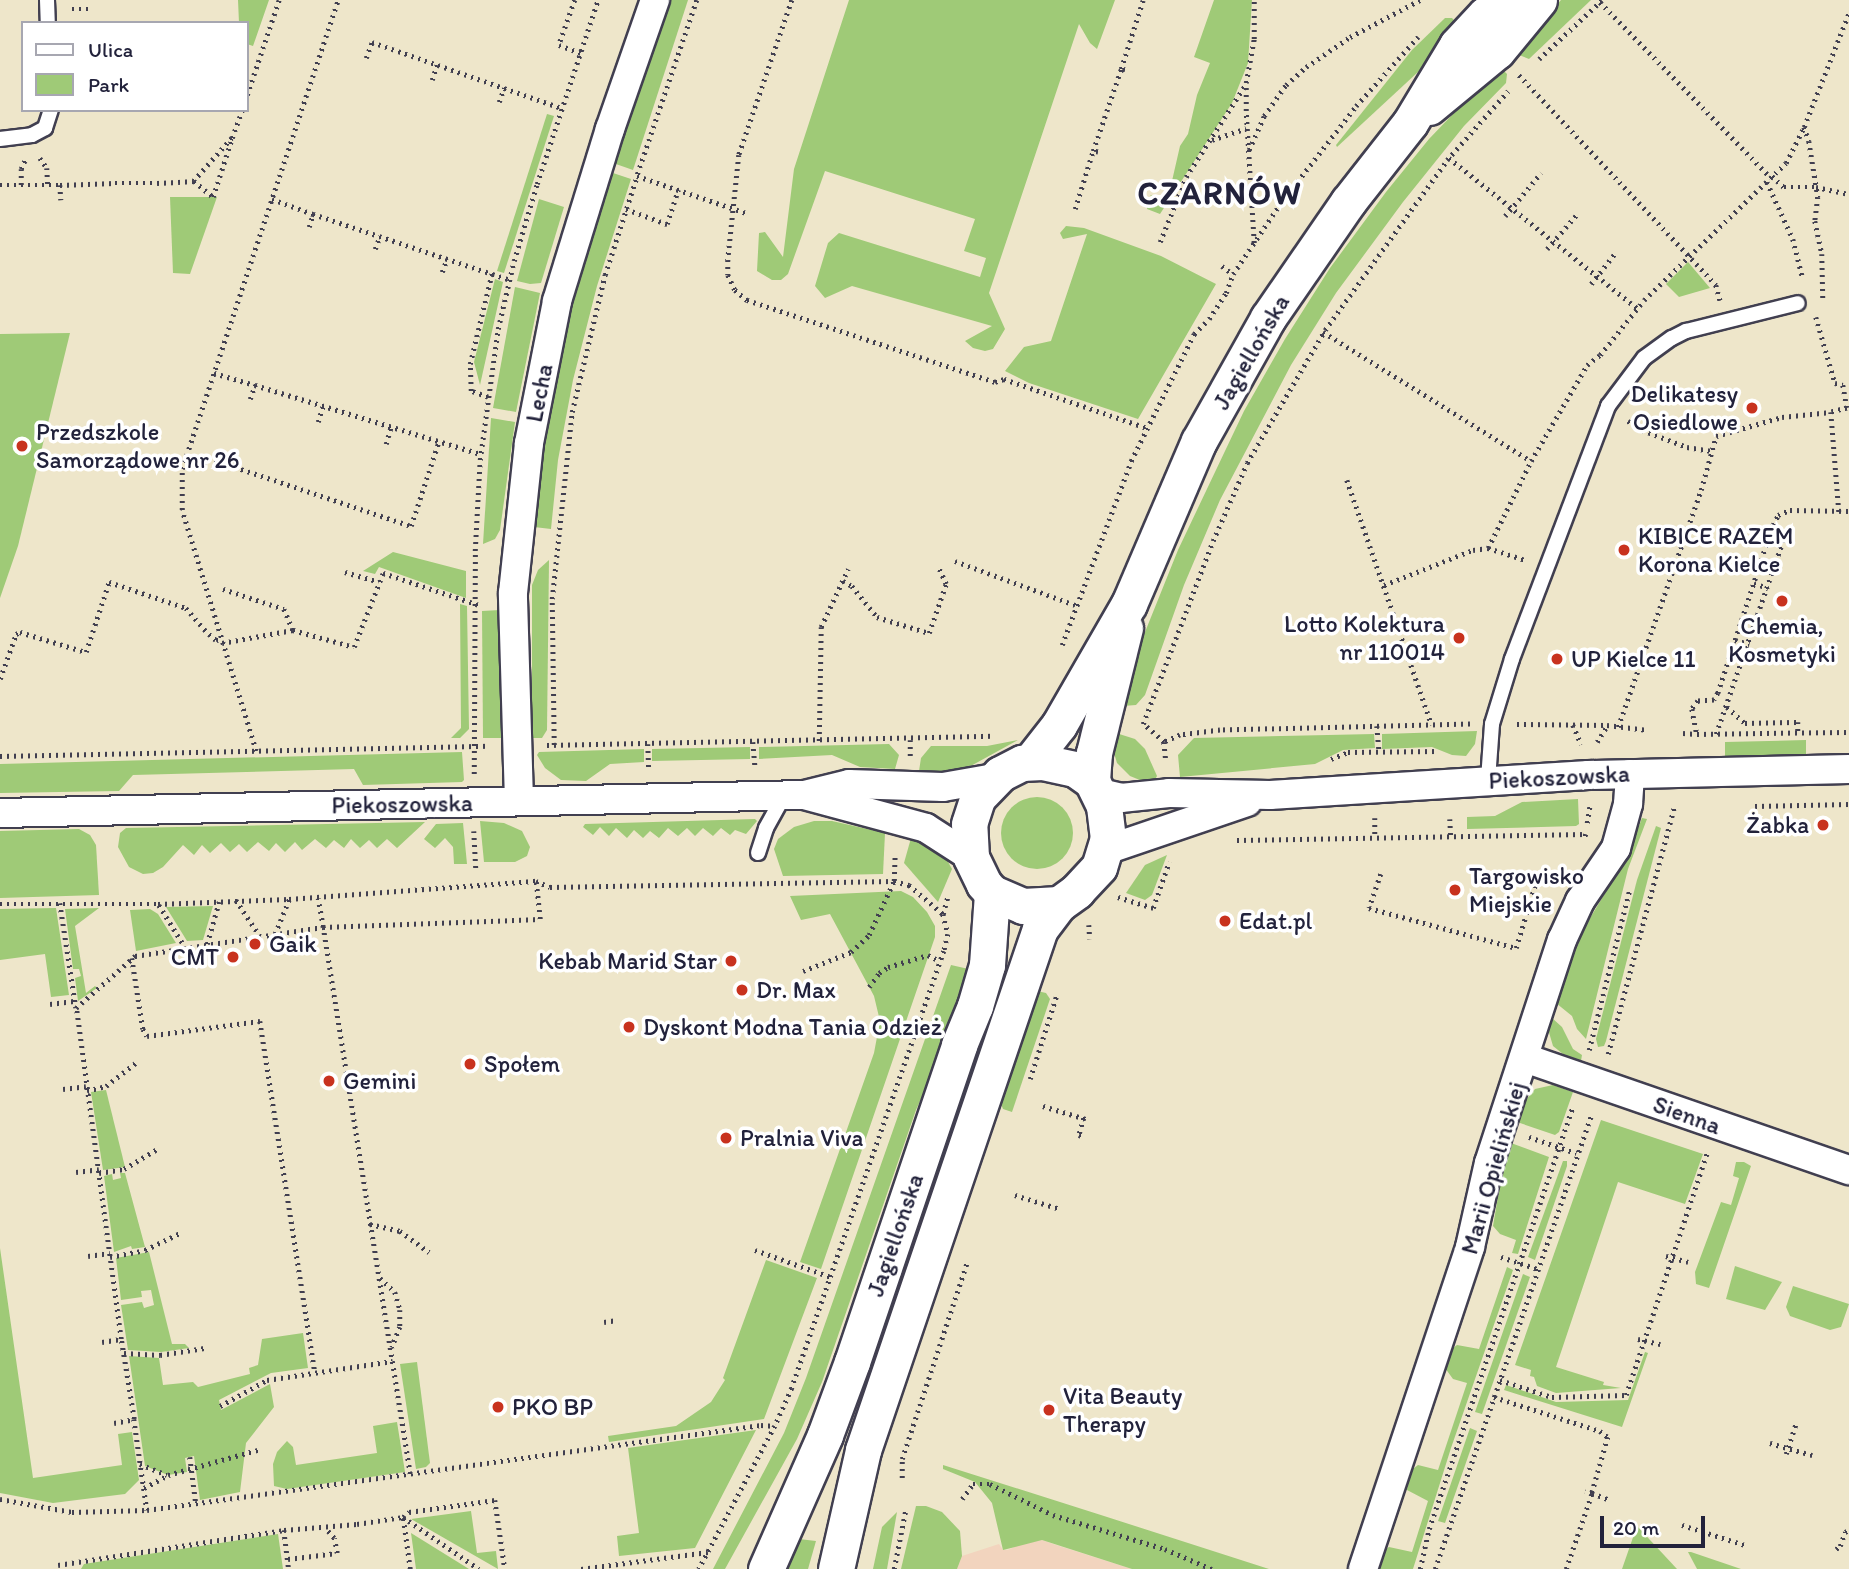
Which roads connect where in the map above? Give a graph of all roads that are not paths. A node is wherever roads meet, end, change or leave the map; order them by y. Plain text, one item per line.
1 (47, 0) edge
2 (654, 0) edge
3 (1504, 0) edge
4 (1539, 0) edge
5 (48, 21) edge
6 (50, 112) edge
7 (1410, 123) junction
8 (0, 139) edge
9 (1798, 303) dead end
10 (1129, 604) junction
11 (1030, 762) junction
12 (1849, 769) edge
13 (1630, 774) junction
14 (995, 778) junction
15 (1488, 780) junction
16 (1096, 787) junction
17 (794, 795) junction
18 (1270, 795) junction
19 (519, 801) junction
20 (0, 813) edge
21 (1106, 850) junction
22 (758, 853) dead end
23 (971, 857) junction
24 (992, 893) junction
25 (1076, 915) junction
26 (1525, 1058) junction
27 (1849, 1170) edge
28 (766, 1569) edge
29 (835, 1569) edge
30 (1363, 1569) edge

1 - 5 lane
2 - 19 street, Lecha
3 - 7 street, Jagiellońska
4 - 7 street, Jagiellońska
6 - 8 lane
7 - 10 street, Jagiellońska
9 - 15 lane
10 - 11 street, Jagiellońska
10 - 16 street, Jagiellońska
11 - 14 street
11 - 16 street
12 - 13 street, Piekoszowska
13 - 15 street, Piekoszowska
13 - 26 street, Marii Opielińskiej
14 - 17 street, Piekoszowska
14 - 23 street
15 - 18 street, Piekoszowska
16 - 18 street, Piekoszowska
16 - 21 street
17 - 19 street, Piekoszowska
17 - 22 lane
17 - 23 street, Piekoszowska
18 - 21 street, Piekoszowska
19 - 20 street, Piekoszowska
21 - 25 street
23 - 24 street
24 - 25 street
24 - 28 street, Jagiellońska
25 - 29 street, Jagiellońska
26 - 27 street, Sienna
26 - 30 street, Marii Opielińskiej

